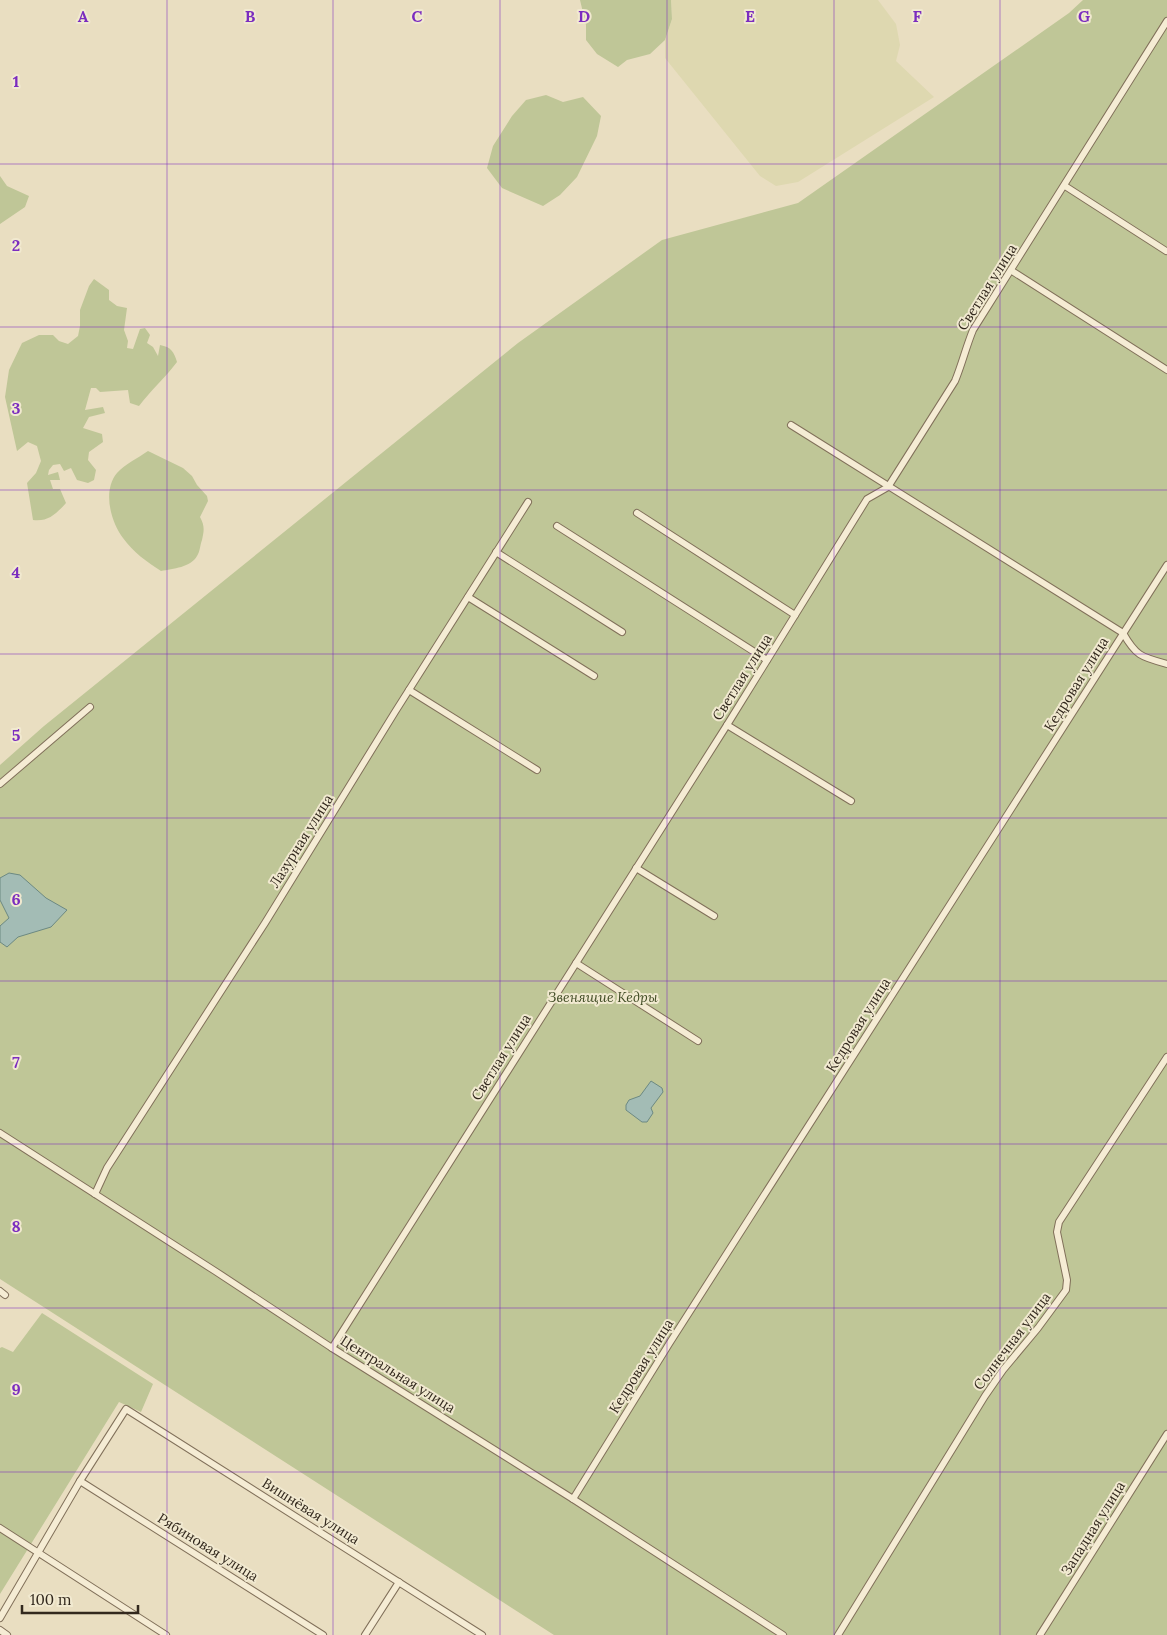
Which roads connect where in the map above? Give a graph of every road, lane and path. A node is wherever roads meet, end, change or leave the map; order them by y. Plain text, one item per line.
1 (1167, 21) edge
2 (1065, 186) junction
3 (1166, 251) dead end
4 (1012, 271) junction
5 (1167, 370) edge
6 (791, 425) dead end
7 (888, 487) junction
8 (528, 502) dead end
9 (637, 513) dead end
10 (557, 526) dead end
11 (496, 552) junction
12 (1167, 565) edge
13 (468, 597) junction
14 (795, 615) junction
15 (622, 632) dead end
16 (1123, 633) junction
17 (767, 660) junction
18 (1167, 664) edge
19 (594, 676) dead end
20 (409, 690) junction
21 (90, 707) dead end
22 (727, 725) junction
23 (537, 770) dead end
24 (0, 784) edge
25 (851, 801) dead end
26 (636, 868) junction
27 (714, 916) dead end
28 (576, 963) junction
29 (698, 1041) dead end
30 (1167, 1057) edge
31 (0, 1133) edge
32 (96, 1194) junction
33 (332, 1348) junction
34 (1167, 1434) edge
35 (80, 1481) junction
36 (573, 1499) junction
37 (0, 1528) edge
38 (38, 1552) junction
39 (399, 1582) junction
40 (0, 1618) edge
41 (0, 1630) edge
42 (7, 1635) edge
43 (166, 1635) edge
44 (323, 1635) edge
45 (365, 1635) edge
46 (482, 1635) edge
47 (783, 1635) edge
48 (838, 1635) edge
49 (1040, 1635) edge

1 - 2 street, Светлая улица
2 - 3 street
2 - 4 street, Светлая улица
4 - 5 street
4 - 7 street, Светлая улица
6 - 7 street
7 - 14 street, Светлая улица
7 - 16 street
8 - 11 street, Лазурная улица
9 - 14 street
10 - 17 street
11 - 13 street, Лазурная улица
11 - 15 street
12 - 16 street, Кедровая улица
13 - 19 street
13 - 20 street, Лазурная улица
14 - 17 street, Светлая улица
16 - 18 street
16 - 36 street, Кедровая улица
17 - 22 street, Светлая улица
20 - 23 street
20 - 32 street, Лазурная улица
21 - 24 street
22 - 25 street
22 - 26 street, Светлая улица
26 - 27 street
26 - 28 street, Светлая улица
28 - 29 street
28 - 33 street, Светлая улица
30 - 48 street, Солнечная улица
31 - 32 street, Центральная улица
32 - 33 street, Центральная улица
33 - 36 street, Центральная улица
34 - 49 street, Западная улица
35 - 38 street
35 - 39 street, Вишнёвая улица
35 - 44 street, Рябиновая улица
36 - 47 street, Центральная улица
37 - 38 street
38 - 40 street
38 - 43 street
39 - 45 street
39 - 46 street, Вишнёвая улица
41 - 42 street

